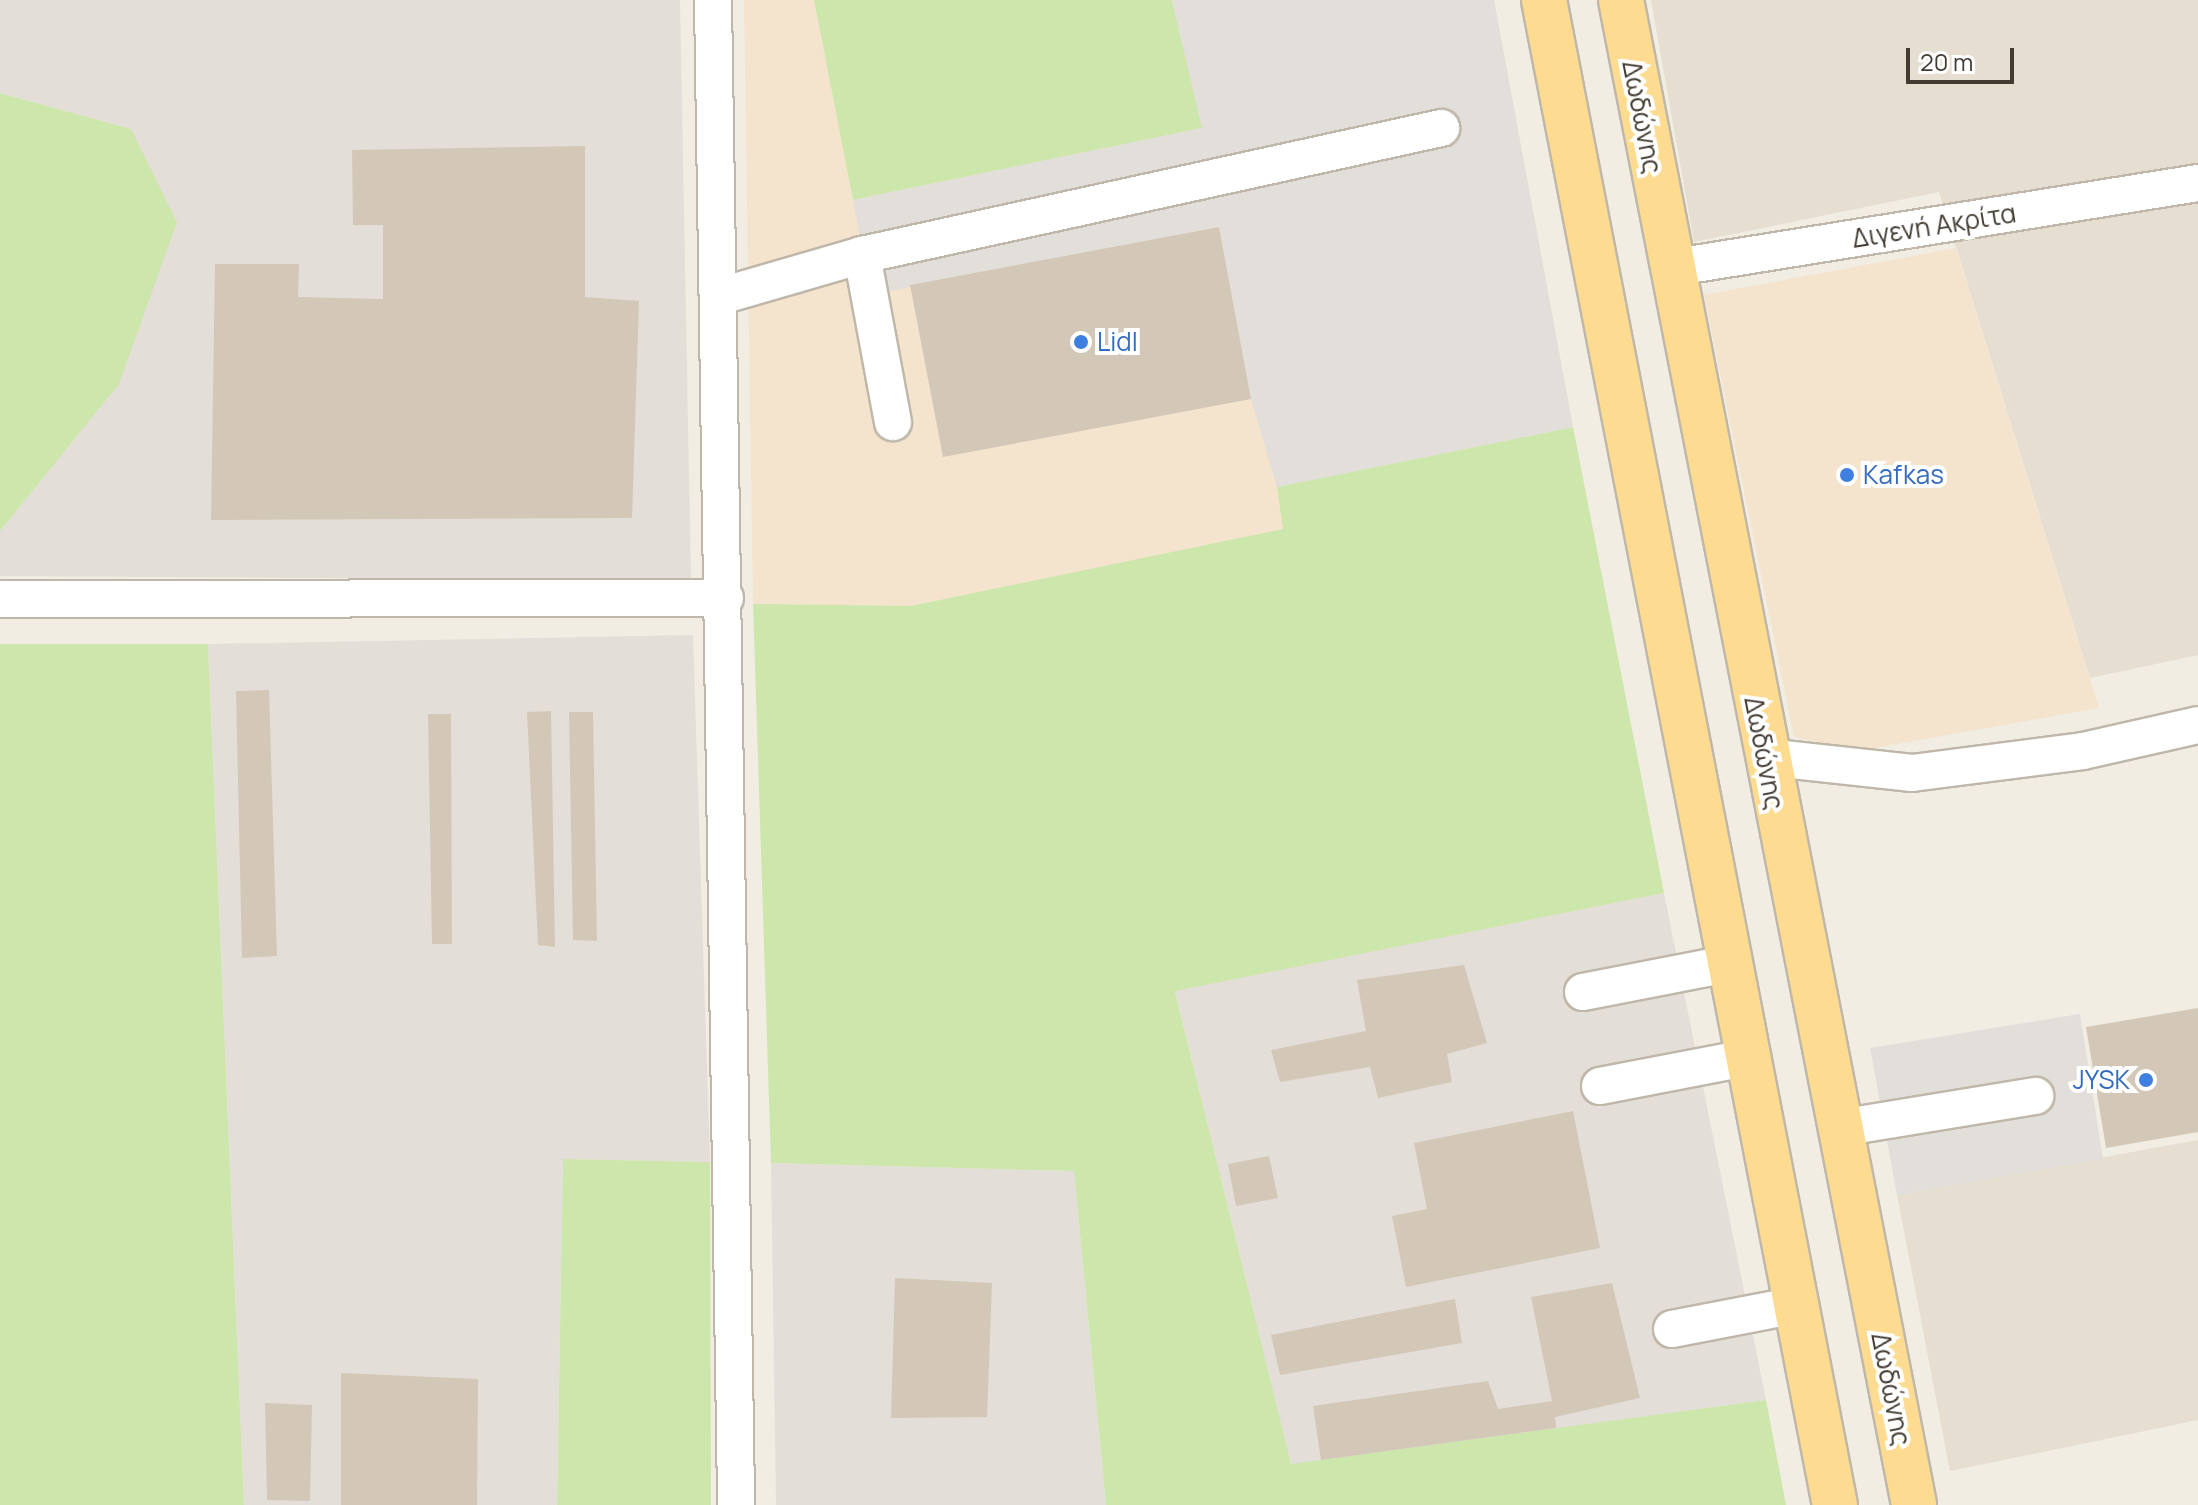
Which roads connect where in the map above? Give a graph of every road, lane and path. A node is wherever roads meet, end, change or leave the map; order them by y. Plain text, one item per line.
1 (713, 0) edge
2 (1544, 0) edge
3 (1621, 0) edge
4 (1441, 128) dead end
5 (2198, 183) edge
6 (862, 255) junction
7 (1670, 268) junction
8 (721, 296) junction
9 (893, 422) dead end
10 (725, 598) junction
11 (0, 599) edge
12 (2198, 725) edge
13 (1765, 757) junction
14 (1732, 963) junction
15 (1583, 992) dead end
16 (1750, 1057) junction
17 (1600, 1086) dead end
18 (2035, 1096) dead end
19 (1839, 1128) junction
20 (1797, 1305) junction
21 (1672, 1329) dead end
22 (736, 1505) edge
23 (1835, 1505) edge
24 (1914, 1505) edge

1 - 8 street
2 - 14 main road
3 - 7 main road, Δωδώνης
4 - 6 street
5 - 7 street, Διγενή Ακρίτα
6 - 8 street
6 - 9 street
7 - 13 main road, Δωδώνης
8 - 10 street
10 - 11 street
10 - 22 street
12 - 13 street
13 - 19 main road, Δωδώνης
14 - 15 street
14 - 16 main road
16 - 17 street
16 - 20 main road
18 - 19 street
19 - 24 main road, Δωδώνης
20 - 21 street
20 - 23 main road

